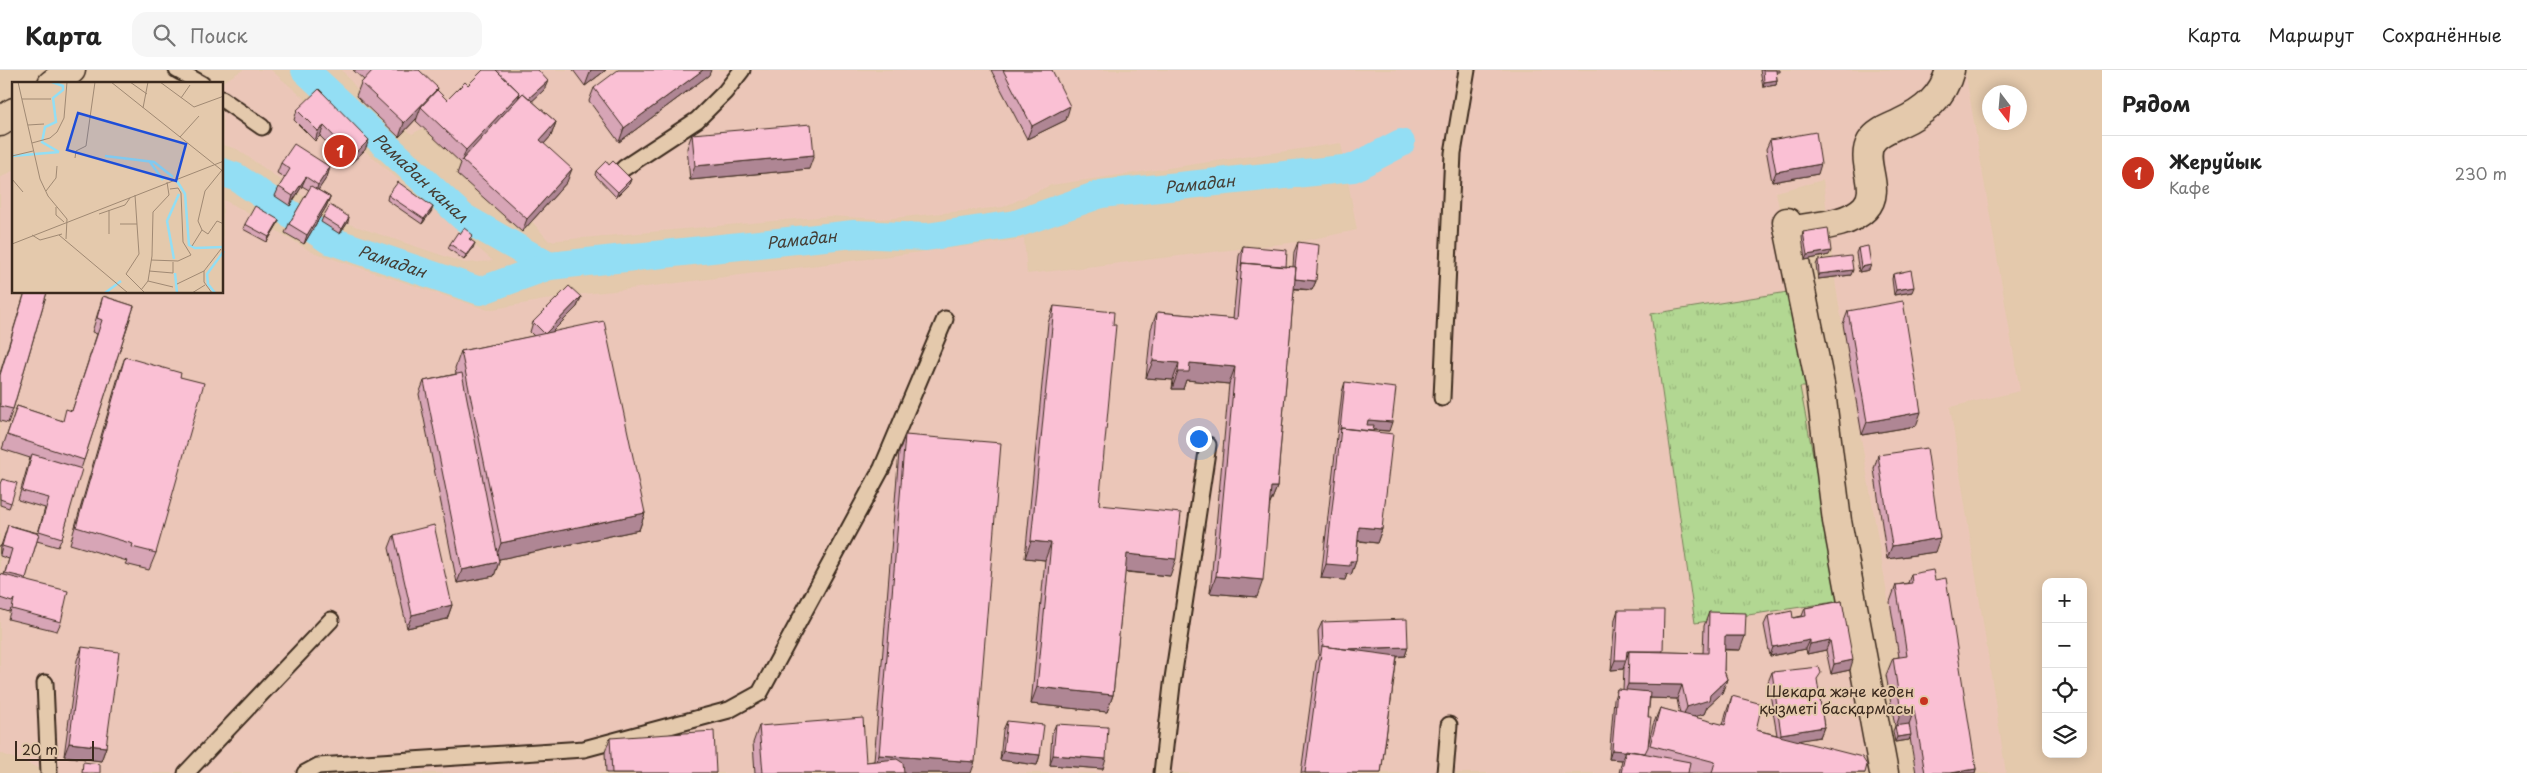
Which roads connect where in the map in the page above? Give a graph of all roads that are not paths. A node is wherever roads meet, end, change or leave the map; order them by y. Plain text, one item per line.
1 (71, 70) edge
2 (177, 70) edge
3 (742, 70) edge
4 (1467, 70) edge
5 (1950, 70) edge
6 (55, 82) edge
7 (198, 82) edge
8 (224, 100) edge
9 (262, 127) dead end
10 (624, 168) dead end
11 (945, 320) dead end
12 (1442, 398) dead end
13 (1208, 445) dead end
14 (331, 620) dead end
15 (44, 683) dead end
16 (1449, 725) dead end
17 (49, 773) edge
18 (186, 773) edge
19 (305, 773) edge
20 (1162, 773) edge
21 (1445, 773) edge
22 (1884, 773) edge

1 - 6 main road
2 - 7 lane
3 - 10 lane
4 - 12 lane
5 - 22 main road
8 - 9 lane
11 - 19 lane
13 - 20 lane
14 - 18 lane
15 - 17 lane
16 - 21 lane

